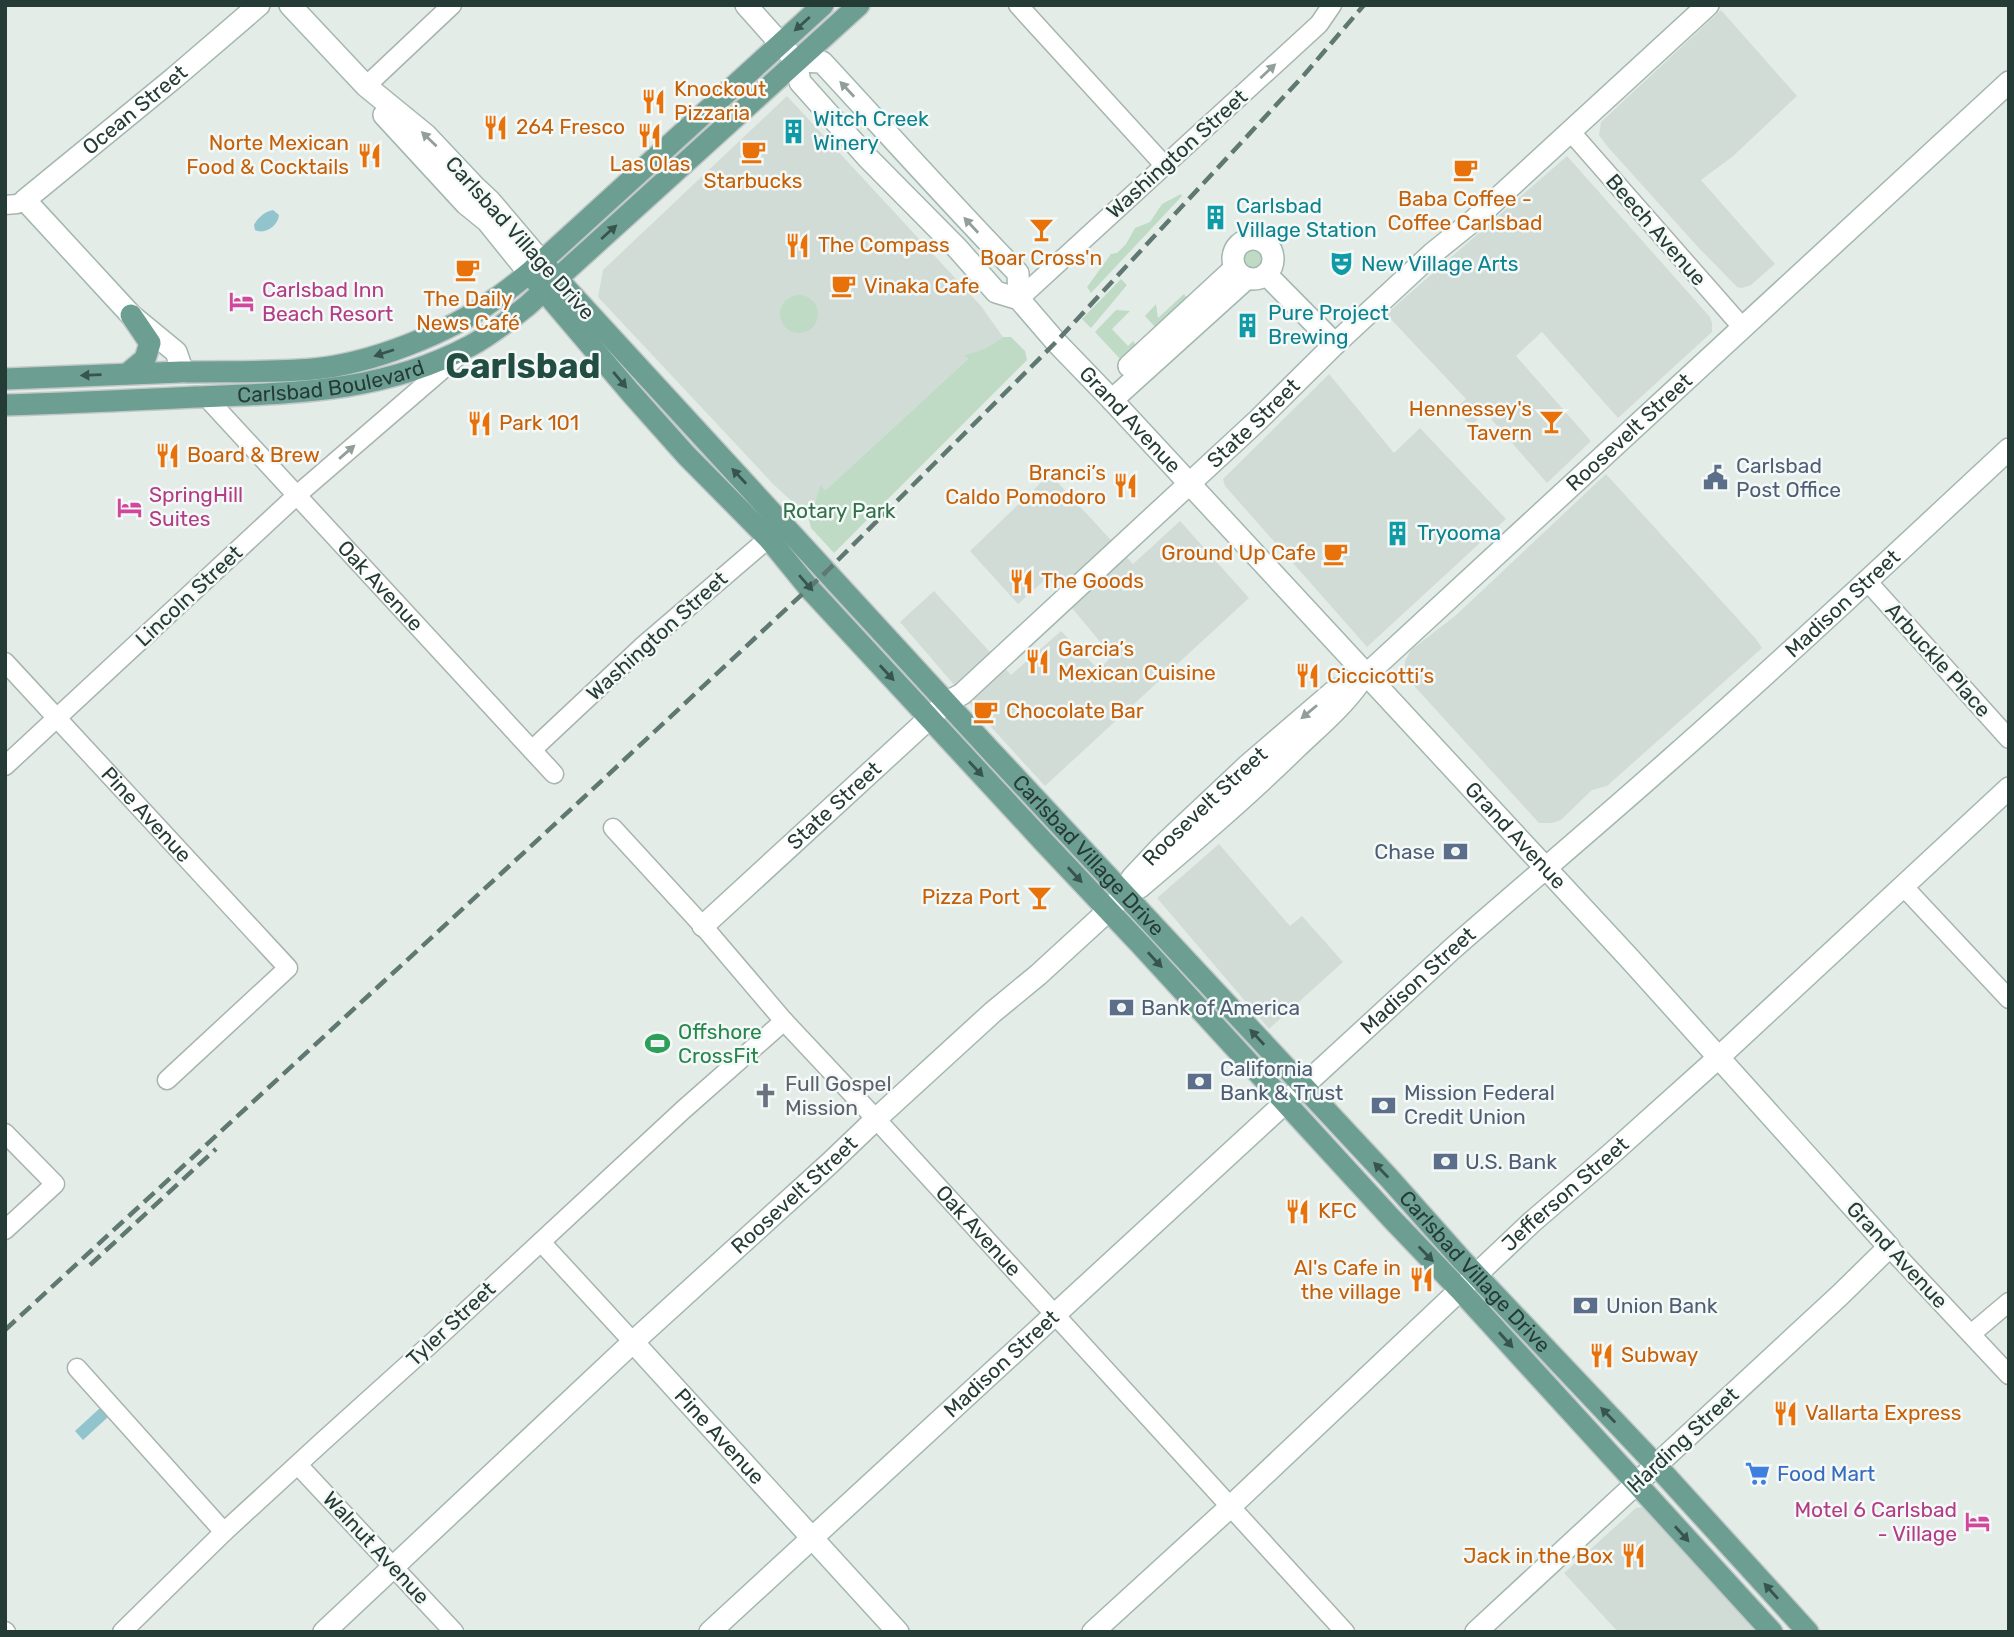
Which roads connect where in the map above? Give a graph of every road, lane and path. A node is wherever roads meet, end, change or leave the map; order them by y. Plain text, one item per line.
1 (259, 5) edge
2 (290, 5) edge
3 (452, 5) edge
4 (746, 5) edge
5 (823, 5) edge
6 (859, 5) edge
7 (1018, 5) edge
8 (1332, 5) edge
9 (1708, 5) edge
10 (781, 43) junction
11 (796, 61) junction
12 (2009, 82) edge
13 (366, 86) junction
14 (1570, 131) junction
15 (1165, 166) junction
16 (15, 203) edge
17 (535, 267) junction
18 (550, 284) junction
19 (1018, 299) junction
20 (131, 315) junction
21 (1743, 328) junction
22 (1335, 344) junction
23 (470, 346) junction
24 (285, 371) junction
25 (183, 372) junction
26 (127, 374) junction
27 (5, 379) edge
28 (1107, 395) junction
29 (206, 397) junction
30 (113, 401) junction
31 (5, 405) edge
32 (2009, 449) edge
33 (1189, 484) junction
34 (297, 495) junction
35 (777, 532) junction
36 (1867, 581) junction
37 (5, 662) edge
38 (1366, 675) junction
39 (947, 702) junction
40 (57, 718) junction
41 (930, 718) junction
42 (2009, 739) edge
43 (532, 750) junction
44 (5, 766) edge
45 (554, 774) dead end
46 (2009, 788) edge
47 (613, 828) dead end
48 (1544, 868) junction
49 (1903, 886) junction
50 (1125, 894) junction
51 (1108, 910) junction
52 (703, 926) junction
53 (2009, 999) edge
54 (784, 1021) junction
55 (1718, 1058) junction
56 (167, 1080) dead end
57 (1303, 1087) junction
58 (1286, 1103) junction
59 (876, 1119) junction
60 (5, 1133) edge
61 (5, 1230) edge
62 (541, 1242) junction
63 (1889, 1247) junction
64 (1468, 1283) junction
65 (2009, 1302) edge
66 (1054, 1314) junction
67 (1971, 1335) junction
68 (634, 1342) junction
69 (77, 1368) dead end
70 (2009, 1375) edge
71 (298, 1465) junction
72 (1656, 1465) junction
73 (1636, 1483) junction
74 (1230, 1507) junction
75 (224, 1532) junction
76 (812, 1539) junction
77 (395, 1567) junction
78 (122, 1632) edge
79 (324, 1632) edge
80 (454, 1632) edge
81 (710, 1632) edge
82 (898, 1632) edge
83 (1093, 1632) edge
84 (1345, 1632) edge
85 (1476, 1632) edge
86 (1772, 1632) edge
87 (1808, 1632) edge

1 - 16 street, Ocean Street
2 - 13 street, Carlsbad Village Drive
3 - 13 street
4 - 10 street, Grand Avenue
5 -> 10 main road, Carlsbad Boulevard
6 - 11 main road, Carlsbad Boulevard
7 - 15 street
15 -> 8 street, Washington Street
9 - 14 street, State Street
10 - 11 street, Grand Avenue
10 - 17 main road, Carlsbad Boulevard
18 -> 11 main road, Carlsbad Boulevard
11 - 19 street, Grand Avenue
19 -> 11 street
12 - 21 street, Roosevelt Street
13 - 17 street, Carlsbad Village Drive
14 - 21 street, Beech Avenue
14 - 22 street, State Street
15 - 19 street, Washington Street
16 - 20 street
17 - 18 main road, Carlsbad Village Drive
17 -> 24 main road, Carlsbad Boulevard
18 - 23 main road, Carlsbad Boulevard
18 - 35 main road, Carlsbad Village Drive
19 - 28 street, Grand Avenue
20 - 25 street
20 - 26 main road
21 - 38 street, Roosevelt Street
22 - 28 street
22 - 33 street, State Street
23 - 29 main road, Carlsbad Boulevard
34 -> 23 street, Lincoln Street
24 - 25 main road, Carlsbad Boulevard
24 - 29 main road
25 - 26 main road, Carlsbad Boulevard
25 - 30 main road
26 -> 27 main road, Carlsbad Boulevard
28 - 33 street, Grand Avenue
29 - 30 main road, Carlsbad Boulevard
29 - 34 street, Oak Avenue
30 - 31 main road, Carlsbad Boulevard
32 - 36 street, Madison Street
33 - 38 street, Grand Avenue
33 - 39 street, State Street
34 - 40 street, Lincoln Street
34 - 43 street, Oak Avenue
35 - 39 main road, Carlsbad Village Drive
35 -> 41 main road, Carlsbad Village Drive
35 - 43 street, Washington Street
36 - 42 street, Arbuckle Place
36 - 48 street, Madison Street
37 - 40 street, Pine Avenue
38 - 48 street, Grand Avenue
38 - 50 street, Roosevelt Street
39 - 41 street, State Street
39 - 50 main road, Carlsbad Village Drive
40 - 44 street, Lincoln Street
40 - 56 street, Pine Avenue
41 -> 51 main road, Carlsbad Village Drive
41 - 52 street, State Street
43 - 45 street, Oak Avenue
46 - 49 street, Jefferson Street
47 - 52 street, Oak Avenue
48 - 55 street, Grand Avenue
48 - 57 street, Madison Street
49 - 53 street
49 - 55 street, Jefferson Street
50 - 51 street, Roosevelt Street
57 -> 50 main road, Carlsbad Village Drive
51 -> 58 main road, Carlsbad Village Drive
51 - 59 street, Roosevelt Street
52 - 54 street, Oak Avenue
54 - 59 street, Oak Avenue
54 - 62 street, Tyler Street
55 - 63 street, Grand Avenue
55 - 64 street, Jefferson Street
57 - 58 street, Madison Street
64 -> 57 main road, Carlsbad Village Drive
58 -> 64 main road, Carlsbad Village Drive
58 - 66 street, Madison Street
59 - 66 street, Oak Avenue
59 - 68 street, Roosevelt Street
60 - 61 street
62 - 68 street, Pine Avenue
62 - 71 street, Tyler Street
63 - 67 street, Grand Avenue
63 - 72 street, Harding Street
72 -> 64 main road, Carlsbad Village Drive
64 -> 73 main road, Carlsbad Village Drive
64 - 74 street, Jefferson Street
65 - 67 street
66 - 74 street, Oak Avenue
66 - 76 street, Madison Street
67 - 70 street, Grand Avenue
68 - 76 street, Pine Avenue
68 - 77 street, Roosevelt Street
69 - 75 street
71 - 75 street, Tyler Street
71 - 77 street, Walnut Avenue
72 - 73 street, Harding Street
87 -> 72 main road, Carlsbad Village Drive
73 - 85 street, Harding Street
73 -> 86 main road, Carlsbad Village Drive
74 - 83 street, Jefferson Street
74 - 84 street, Oak Avenue
75 - 78 street, Tyler Street
76 - 81 street, Madison Street
76 - 82 street, Pine Avenue
77 - 79 street, Roosevelt Street
77 - 80 street, Walnut Avenue

